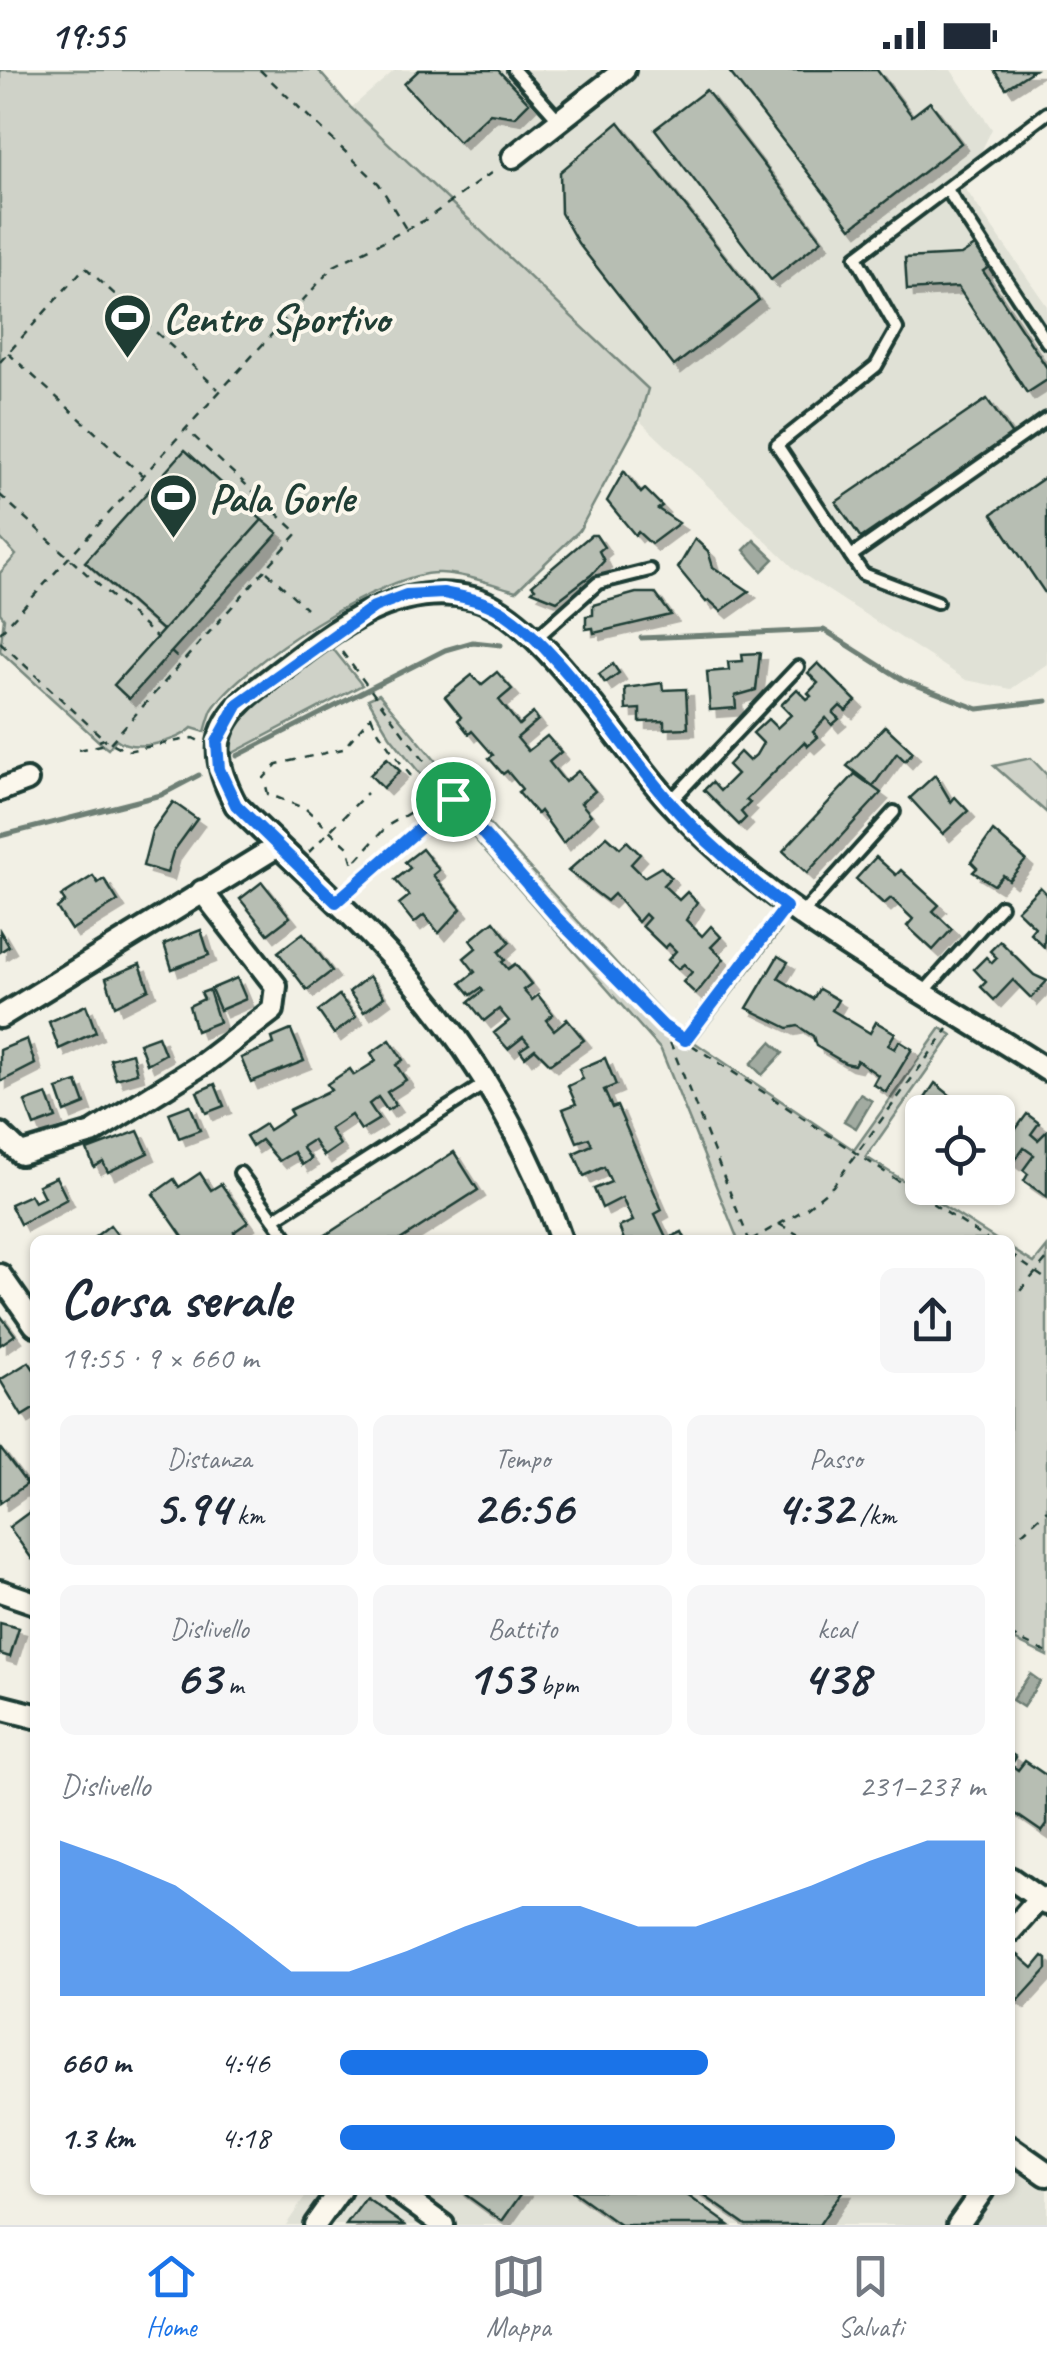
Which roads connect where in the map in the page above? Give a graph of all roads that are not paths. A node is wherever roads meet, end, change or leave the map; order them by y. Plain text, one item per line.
1 (514, 70) edge
2 (624, 70) edge
3 (1047, 113) edge
4 (560, 120) junction
5 (512, 157) road end
6 (948, 192) junction
7 (1047, 342) edge
8 (1047, 419) edge
9 (851, 556) junction
10 (650, 570) dead end
11 (937, 602) dead end
12 (534, 639) junction
13 (798, 667) dead end
14 (27, 780) dead end
15 (0, 790) edge
16 (670, 802) junction
17 (894, 812) dead end
18 (278, 846) junction
19 (202, 891) junction
20 (1001, 906) dead end
21 (793, 911) junction
22 (923, 992) junction
23 (0, 1018) edge
24 (1045, 1064) edge
25 (487, 1083) junction
26 (0, 1134) edge
27 (240, 1173) dead end
28 (274, 1219) junction
29 (285, 1235) edge
30 (559, 1235) edge
31 (0, 1274) edge
32 (30, 1319) edge
33 (3, 1588) edge
34 (30, 1600) edge
35 (0, 1706) edge
36 (30, 1715) edge
37 (1015, 1881) edge
38 (1043, 1901) edge
39 (1015, 1927) edge
40 (1015, 2153) edge
41 (1047, 2174) edge
42 (336, 2195) edge
43 (402, 2195) edge
44 (979, 2195) edge
45 (315, 2225) edge
46 (443, 2225) edge
47 (958, 2225) edge

1 - 4 lane
2 - 4 street
3 - 6 lane
4 - 5 street
6 - 7 lane
6 - 9 lane
8 - 9 lane
9 - 11 lane
10 - 12 lane
12 - 16 street
12 - 18 street
13 - 16 lane
14 - 15 street
16 - 21 street
17 - 21 lane
18 - 19 street
18 - 25 street
19 - 23 street
19 - 26 street
20 - 22 lane
21 - 22 street
22 - 24 street
25 - 28 lane
25 - 30 street
27 - 28 lane
28 - 29 lane
31 - 32 street
33 - 34 street
35 - 36 street
37 - 38 street
38 - 39 street
40 - 41 street
42 - 45 street
43 - 46 street
44 - 47 street

